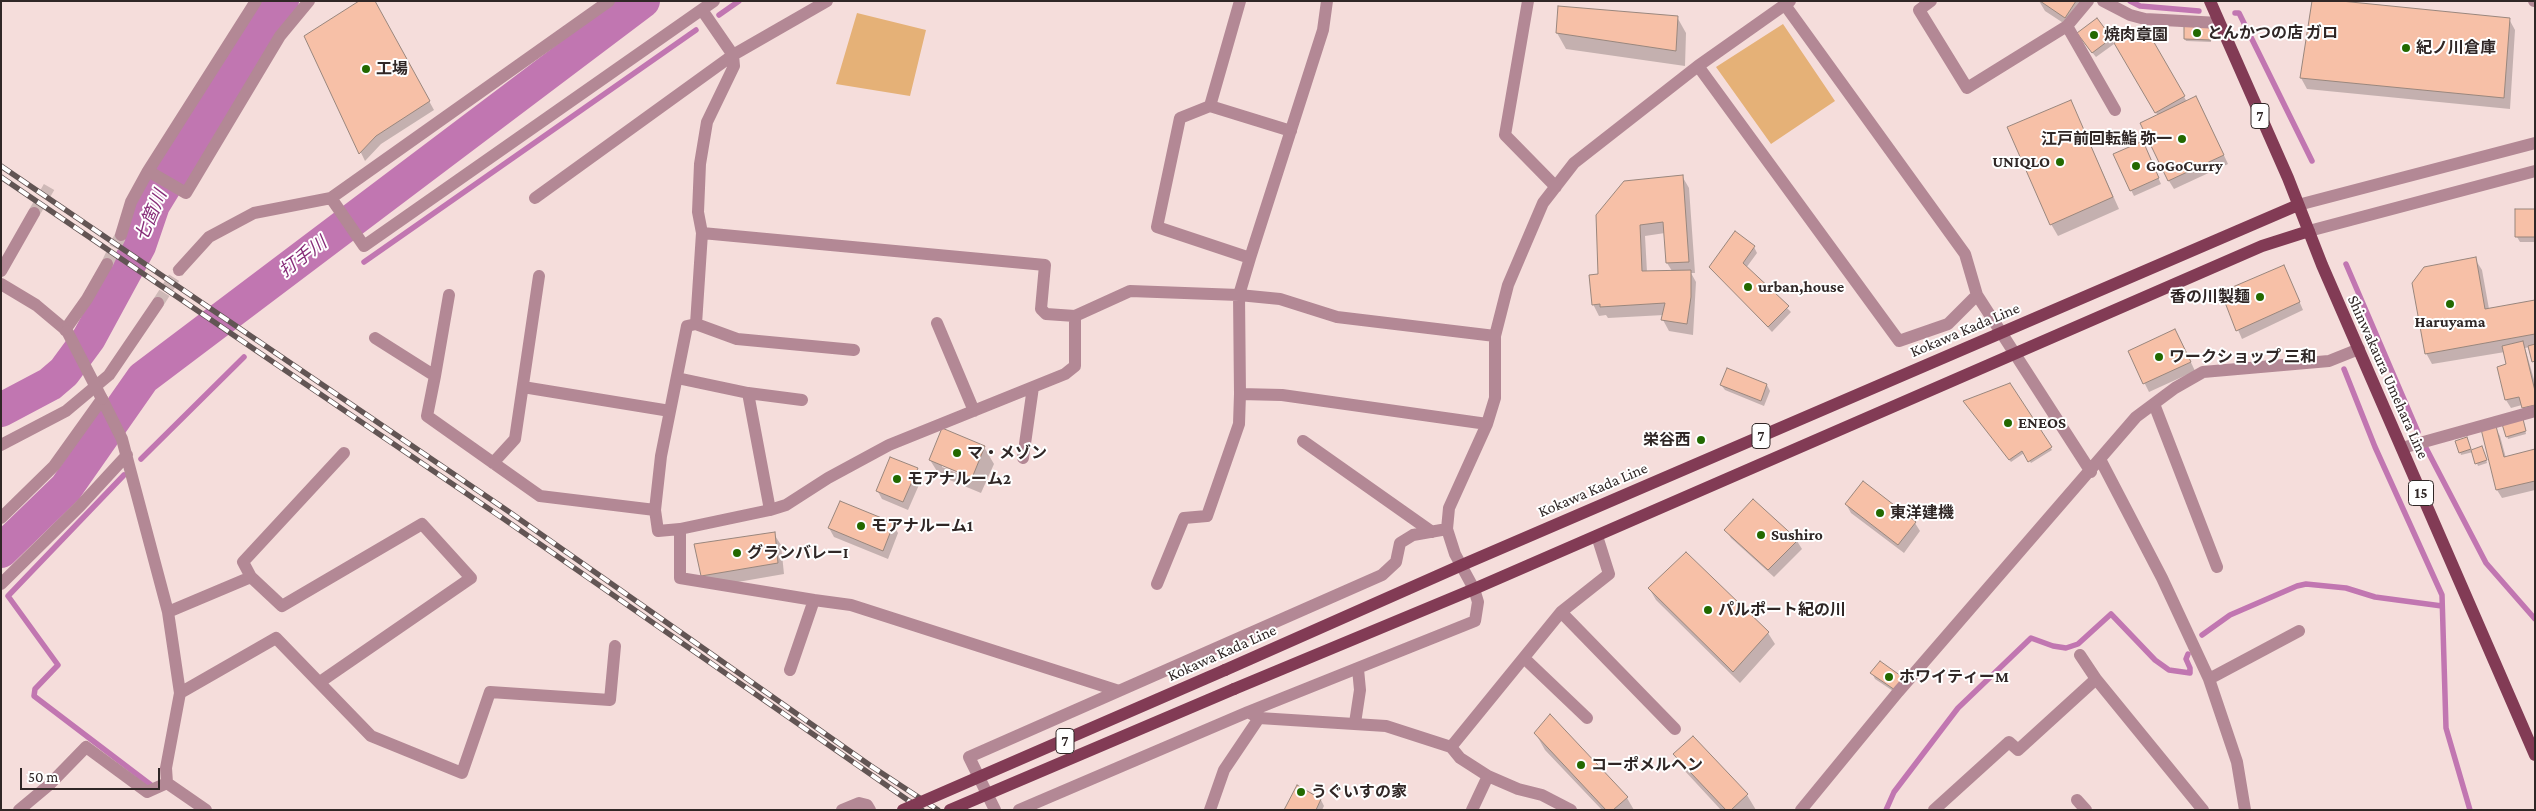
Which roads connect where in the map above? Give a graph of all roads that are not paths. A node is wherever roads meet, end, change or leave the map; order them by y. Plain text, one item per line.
1 (256, 1) edge
2 (309, 1) edge
3 (609, 1) edge
4 (714, 1) edge
5 (827, 1) edge
6 (1240, 1) edge
7 (1327, 1) edge
8 (1528, 1) edge
9 (1931, 1) edge
10 (2088, 1) edge
11 (2103, 1) edge
12 (2210, 1) edge
13 (1788, 3) edge
14 (702, 10) junction
15 (2219, 23) junction
16 (2067, 26) junction
17 (733, 56) junction
18 (1698, 66) junction
19 (1210, 106) junction
20 (2115, 110) dead end
21 (1291, 131) junction
22 (2535, 143) edge
23 (148, 171) junction
24 (2535, 171) edge
25 (1556, 187) junction
26 (331, 198) junction
27 (535, 198) dead end
28 (2298, 205) junction
29 (34, 213) tunnel mouth
30 (2308, 231) junction
31 (702, 233) junction
32 (121, 235) tunnel mouth
33 (1250, 258) junction
34 (107, 264) tunnel mouth
35 (1, 270) edge
36 (179, 270) tunnel mouth
37 (539, 276) dead end
38 (1, 284) edge
39 (450, 294) dead end
40 (1239, 295) junction
41 (1977, 295) junction
42 (158, 303) tunnel mouth
43 (1075, 316) junction
44 (937, 323) dead end
45 (696, 324) junction
46 (66, 330) junction
47 (2000, 332) junction
48 (1495, 336) junction
49 (374, 338) dead end
50 (2359, 349) junction
51 (854, 350) dead end
52 (2015, 355) junction
53 (434, 376) junction
54 (677, 378) junction
55 (522, 387) junction
56 (1033, 387) junction
57 (748, 392) junction
58 (1240, 394) junction
59 (102, 399) junction
60 (802, 400) dead end
61 (2154, 404) junction
62 (670, 410) junction
63 (974, 411) junction
64 (2535, 411) edge
65 (1487, 424) junction
66 (1303, 441) dead end
67 (1, 445) edge
68 (2402, 448) junction
69 (344, 453) dead end
70 (127, 454) junction
71 (1023, 458) dead end
72 (2100, 461) junction
73 (493, 463) junction
74 (2091, 472) junction
75 (655, 510) junction
76 (770, 510) junction
77 (1, 518) edge
78 (680, 529) junction
79 (1447, 529) junction
80 (1432, 532) junction
81 (1597, 536) junction
82 (1462, 565) junction
83 (2217, 567) dead end
84 (251, 576) junction
85 (1, 584) edge
86 (1158, 584) dead end
87 (1474, 589) junction
88 (814, 600) junction
89 (168, 612) junction
90 (1561, 612) junction
91 (2299, 631) dead end
92 (615, 646) dead end
93 (2080, 655) dead end
94 (1524, 658) junction
95 (1358, 669) junction
96 (790, 670) dead end
97 (2096, 679) junction
98 (2209, 679) junction
99 (320, 682) junction
100 (1118, 691) junction
101 (180, 693) junction
102 (1254, 715) junction
103 (1587, 718) dead end
104 (1355, 723) junction
105 (1675, 730) dead end
106 (1451, 747) junction
107 (2535, 755) edge
108 (1488, 776) junction
109 (167, 783) junction
110 (19, 810) edge
111 (206, 810) edge
112 (842, 810) edge
113 (870, 810) edge
114 (903, 810) edge
115 (950, 810) edge
116 (994, 810) edge
117 (1019, 810) edge
118 (1210, 810) edge
119 (1472, 810) edge
120 (1571, 810) edge
121 (1801, 810) edge
122 (1934, 810) edge
123 (2203, 810) edge
124 (2245, 810) edge

1 - 23 street
2 - 23 street
3 - 26 street
4 - 14 street
5 - 17 street
6 - 19 street
7 - 21 street
8 - 25 street
9 - 16 street
10 - 16 street
11 - 15 street
12 - 15 main road, 7
13 - 18 street
13 - 41 street
14 - 17 street
14 - 26 street
15 - 28 main road, 7
16 - 20 street
17 - 27 street
17 - 31 street
18 - 25 street
18 - 41 street
19 - 21 street
19 - 33 street
21 - 33 street
22 - 28 street
23 - 32 street
24 - 30 street
25 - 48 street
26 - 36 street
28 - 30 main road, 7
28 - 47 main road, Kokawa Kada Line / 7
29 - 35 street
30 - 50 main road, Shinwakaura Umehara Line / 15
30 - 52 main road, 7
31 - 43 street
31 - 45 street
33 - 40 street
34 - 46 street
37 - 55 street
38 - 46 street
39 - 53 street
40 - 43 street
40 - 48 street
40 - 58 street
41 - 47 street
42 - 67 street
43 - 56 street
44 - 63 street
45 - 51 street
45 - 54 street
46 - 59 street, bridge
47 - 52 street
47 - 82 main road, Kokawa Kada Line / 7
48 - 65 street
49 - 53 street
50 - 61 street
50 - 68 main road, Shinwakaura Umehara Line / 15
52 - 74 street
52 - 81 main road, 7
53 - 73 street
54 - 57 street
54 - 62 street
55 - 62 street
55 - 73 street
56 - 63 street
56 - 71 street
57 - 60 street
57 - 76 street
58 - 65 street
58 - 86 street
59 - 70 street
59 - 77 street
61 - 72 street
61 - 83 street
62 - 75 street
63 - 76 street
64 - 68 street
65 - 79 street
66 - 80 street
68 - 107 main road, Shinwakaura Umehara Line / 15
69 - 84 street
70 - 85 street
70 - 89 street
72 - 74 street
72 - 98 street
73 - 75 street
74 - 121 street
75 - 78 street
76 - 78 street
78 - 88 street
79 - 80 street
79 - 82 street
80 - 100 street
81 - 87 main road, 7
81 - 90 street
82 - 87 street
82 - 114 main road, Kokawa Kada Line / 7, bridge
84 - 89 street
84 - 99 street
87 - 95 street
87 - 115 main road, 7, bridge
88 - 96 street
88 - 100 street
89 - 101 street
90 - 94 street
90 - 105 street
91 - 98 street
92 - 99 street
93 - 97 street
94 - 103 street
94 - 106 street
95 - 102 street
95 - 104 street
97 - 122 street
97 - 123 street
98 - 124 street
99 - 101 street
100 - 116 street
101 - 109 street
102 - 104 street
102 - 117 street
102 - 118 street
104 - 106 street
106 - 108 street
108 - 119 street
108 - 120 street
109 - 110 street
109 - 111 street
112 - 113 street

